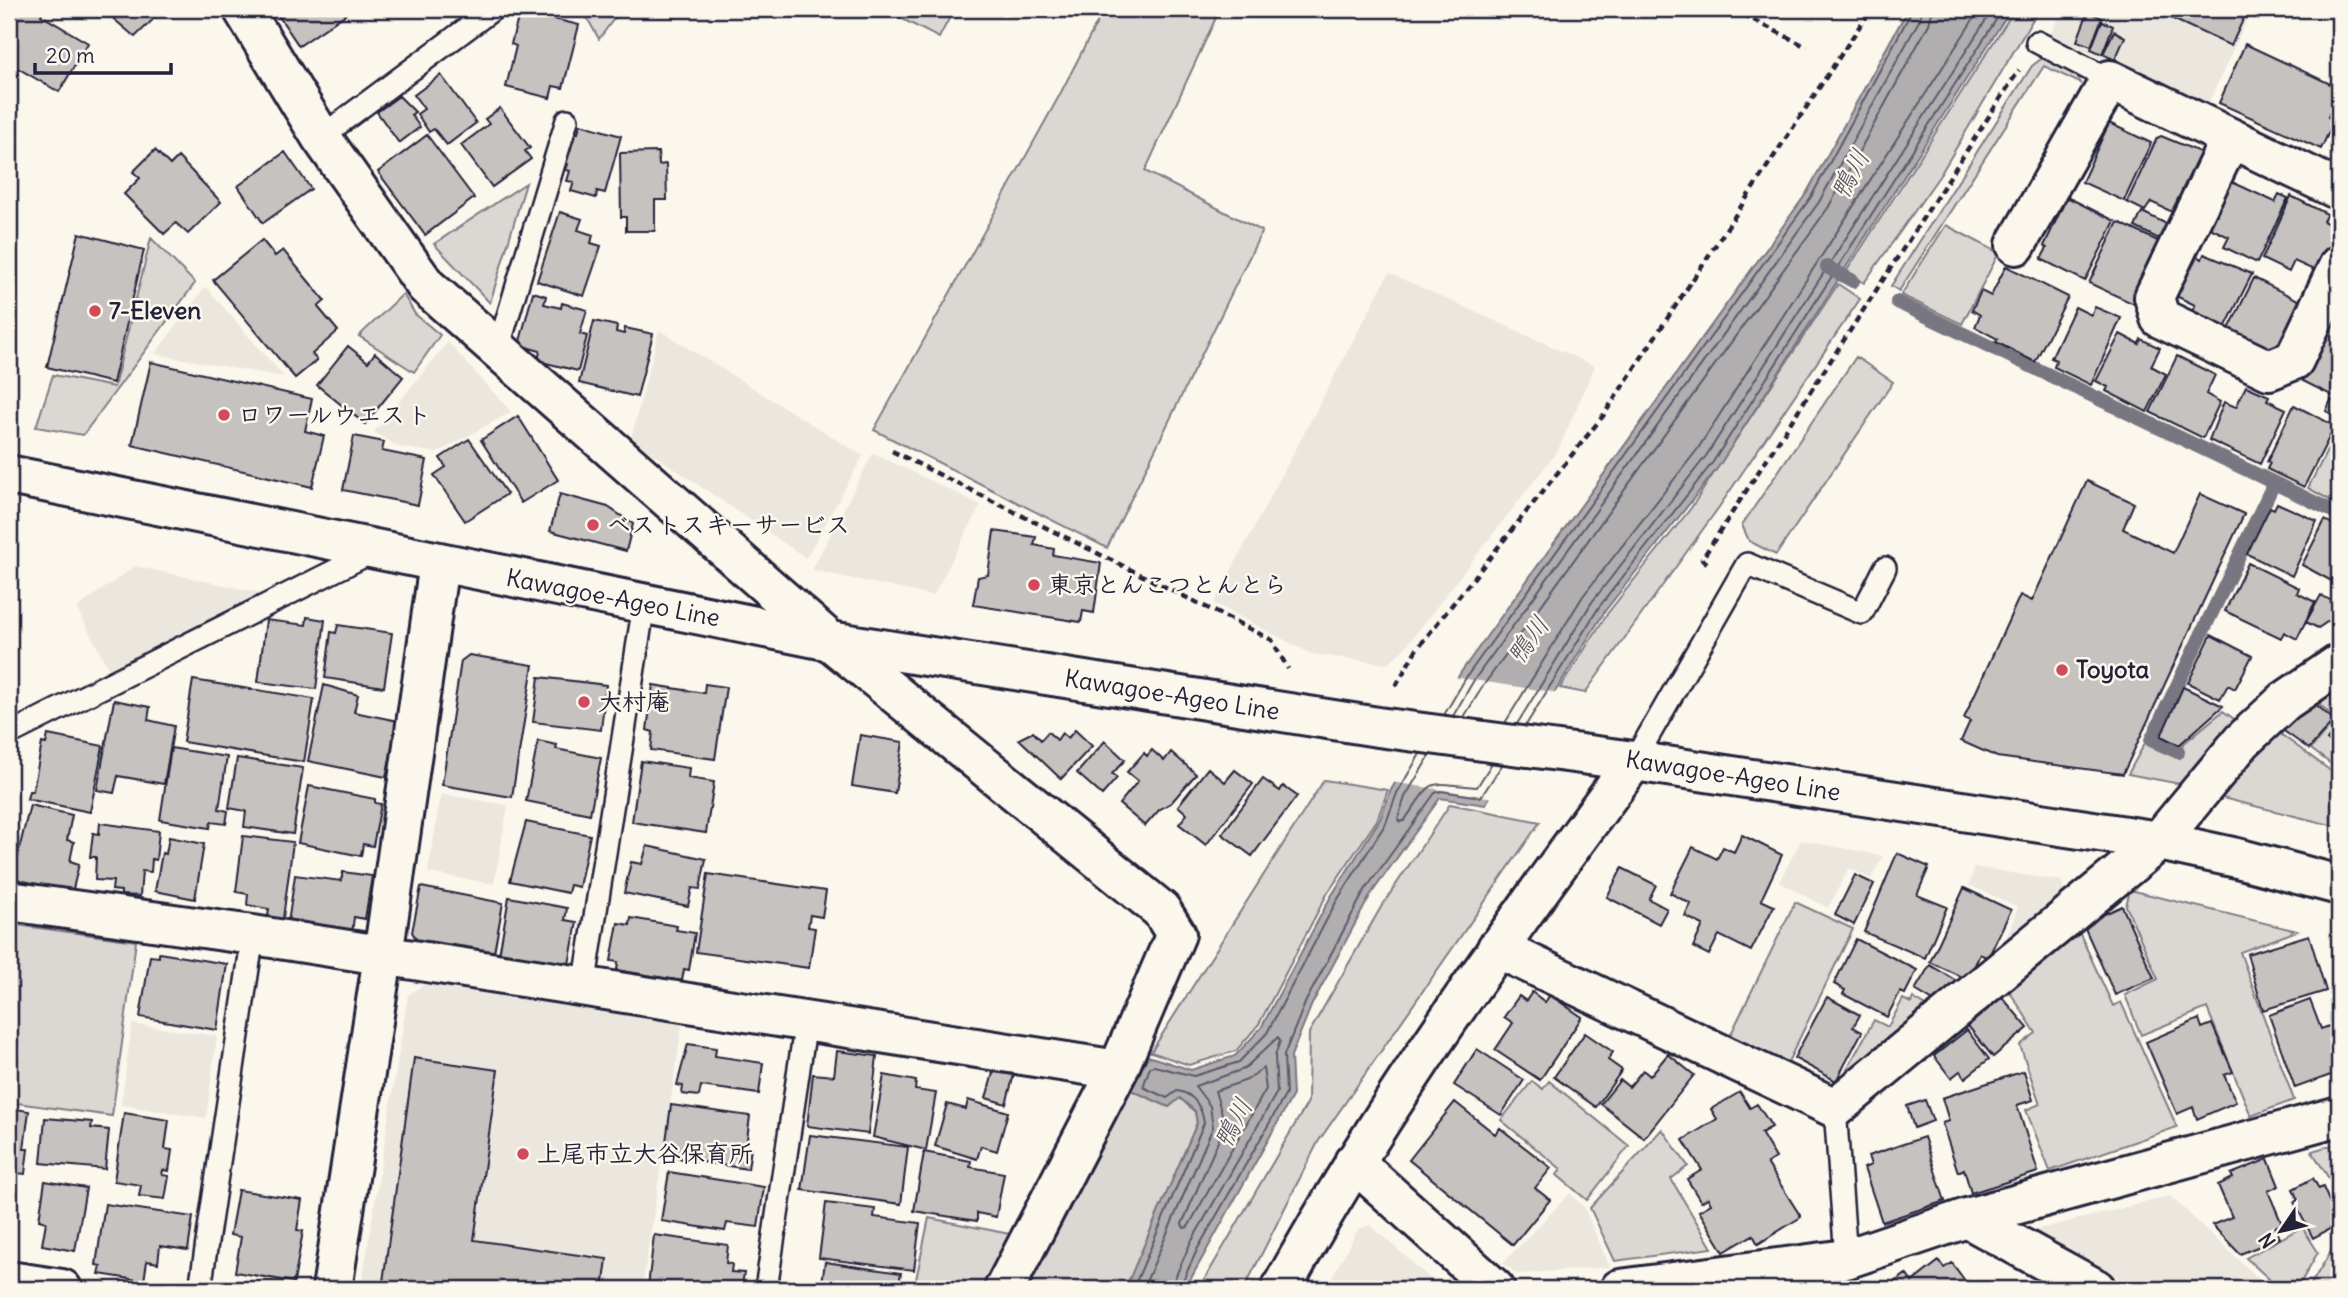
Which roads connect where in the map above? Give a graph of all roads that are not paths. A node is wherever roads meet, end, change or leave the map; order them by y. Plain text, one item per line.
1 (243, 9) edge
2 (493, 9) edge
3 (2037, 42) road end
4 (2110, 80) junction
5 (567, 120) dead end
6 (321, 137) junction
7 (2230, 139) junction
8 (2339, 190) edge
9 (2016, 245) dead end
10 (2339, 265) edge
11 (498, 349) junction
12 (9, 475) edge
13 (376, 550) junction
14 (439, 563) junction
15 (1885, 568) dead end
16 (644, 604) junction
17 (830, 642) junction
18 (2339, 664) edge
19 (9, 734) edge
20 (1634, 761) junction
21 (2159, 841) junction
22 (2339, 885) edge
23 (9, 901) edge
24 (253, 934) junction
25 (1497, 948) junction
26 (383, 956) junction
27 (584, 987) junction
28 (806, 1021) junction
29 (1118, 1070) junction
30 (1835, 1108) junction
31 (2339, 1116) edge
32 (1354, 1162) junction
33 (1967, 1218) junction
34 (1846, 1259) junction
35 (9, 1281) edge
36 (62, 1289) edge
37 (200, 1289) edge
38 (332, 1289) edge
39 (766, 1289) edge
40 (1004, 1289) edge
41 (1281, 1289) edge
42 (1495, 1289) edge
43 (1620, 1289) edge
44 (2096, 1289) edge

1 - 6 street
2 - 6 lane
3 - 4 lane
4 - 7 street
4 - 9 street
5 - 11 lane
6 - 11 street
7 - 8 street
7 - 10 street
11 - 17 street
12 - 13 street, Kawagoe-Ageo Line
13 - 14 street, Kawagoe-Ageo Line
13 - 19 lane
14 - 16 street, Kawagoe-Ageo Line
14 - 26 street
15 - 20 lane
16 - 17 street, Kawagoe-Ageo Line
16 - 27 lane
17 - 20 street, Kawagoe-Ageo Line
17 - 29 street
18 - 21 street
20 - 21 street, Kawagoe-Ageo Line
20 - 25 street
21 - 22 street, Kawagoe-Ageo Line
21 - 30 street
23 - 24 street
24 - 26 street
24 - 37 lane
25 - 30 street
25 - 32 street
26 - 27 street
26 - 38 street
27 - 28 street
28 - 29 street
28 - 39 lane
29 - 40 street
30 - 34 lane
31 - 33 street
32 - 41 street
32 - 42 street
33 - 34 street
33 - 44 street
34 - 43 street
35 - 36 street

